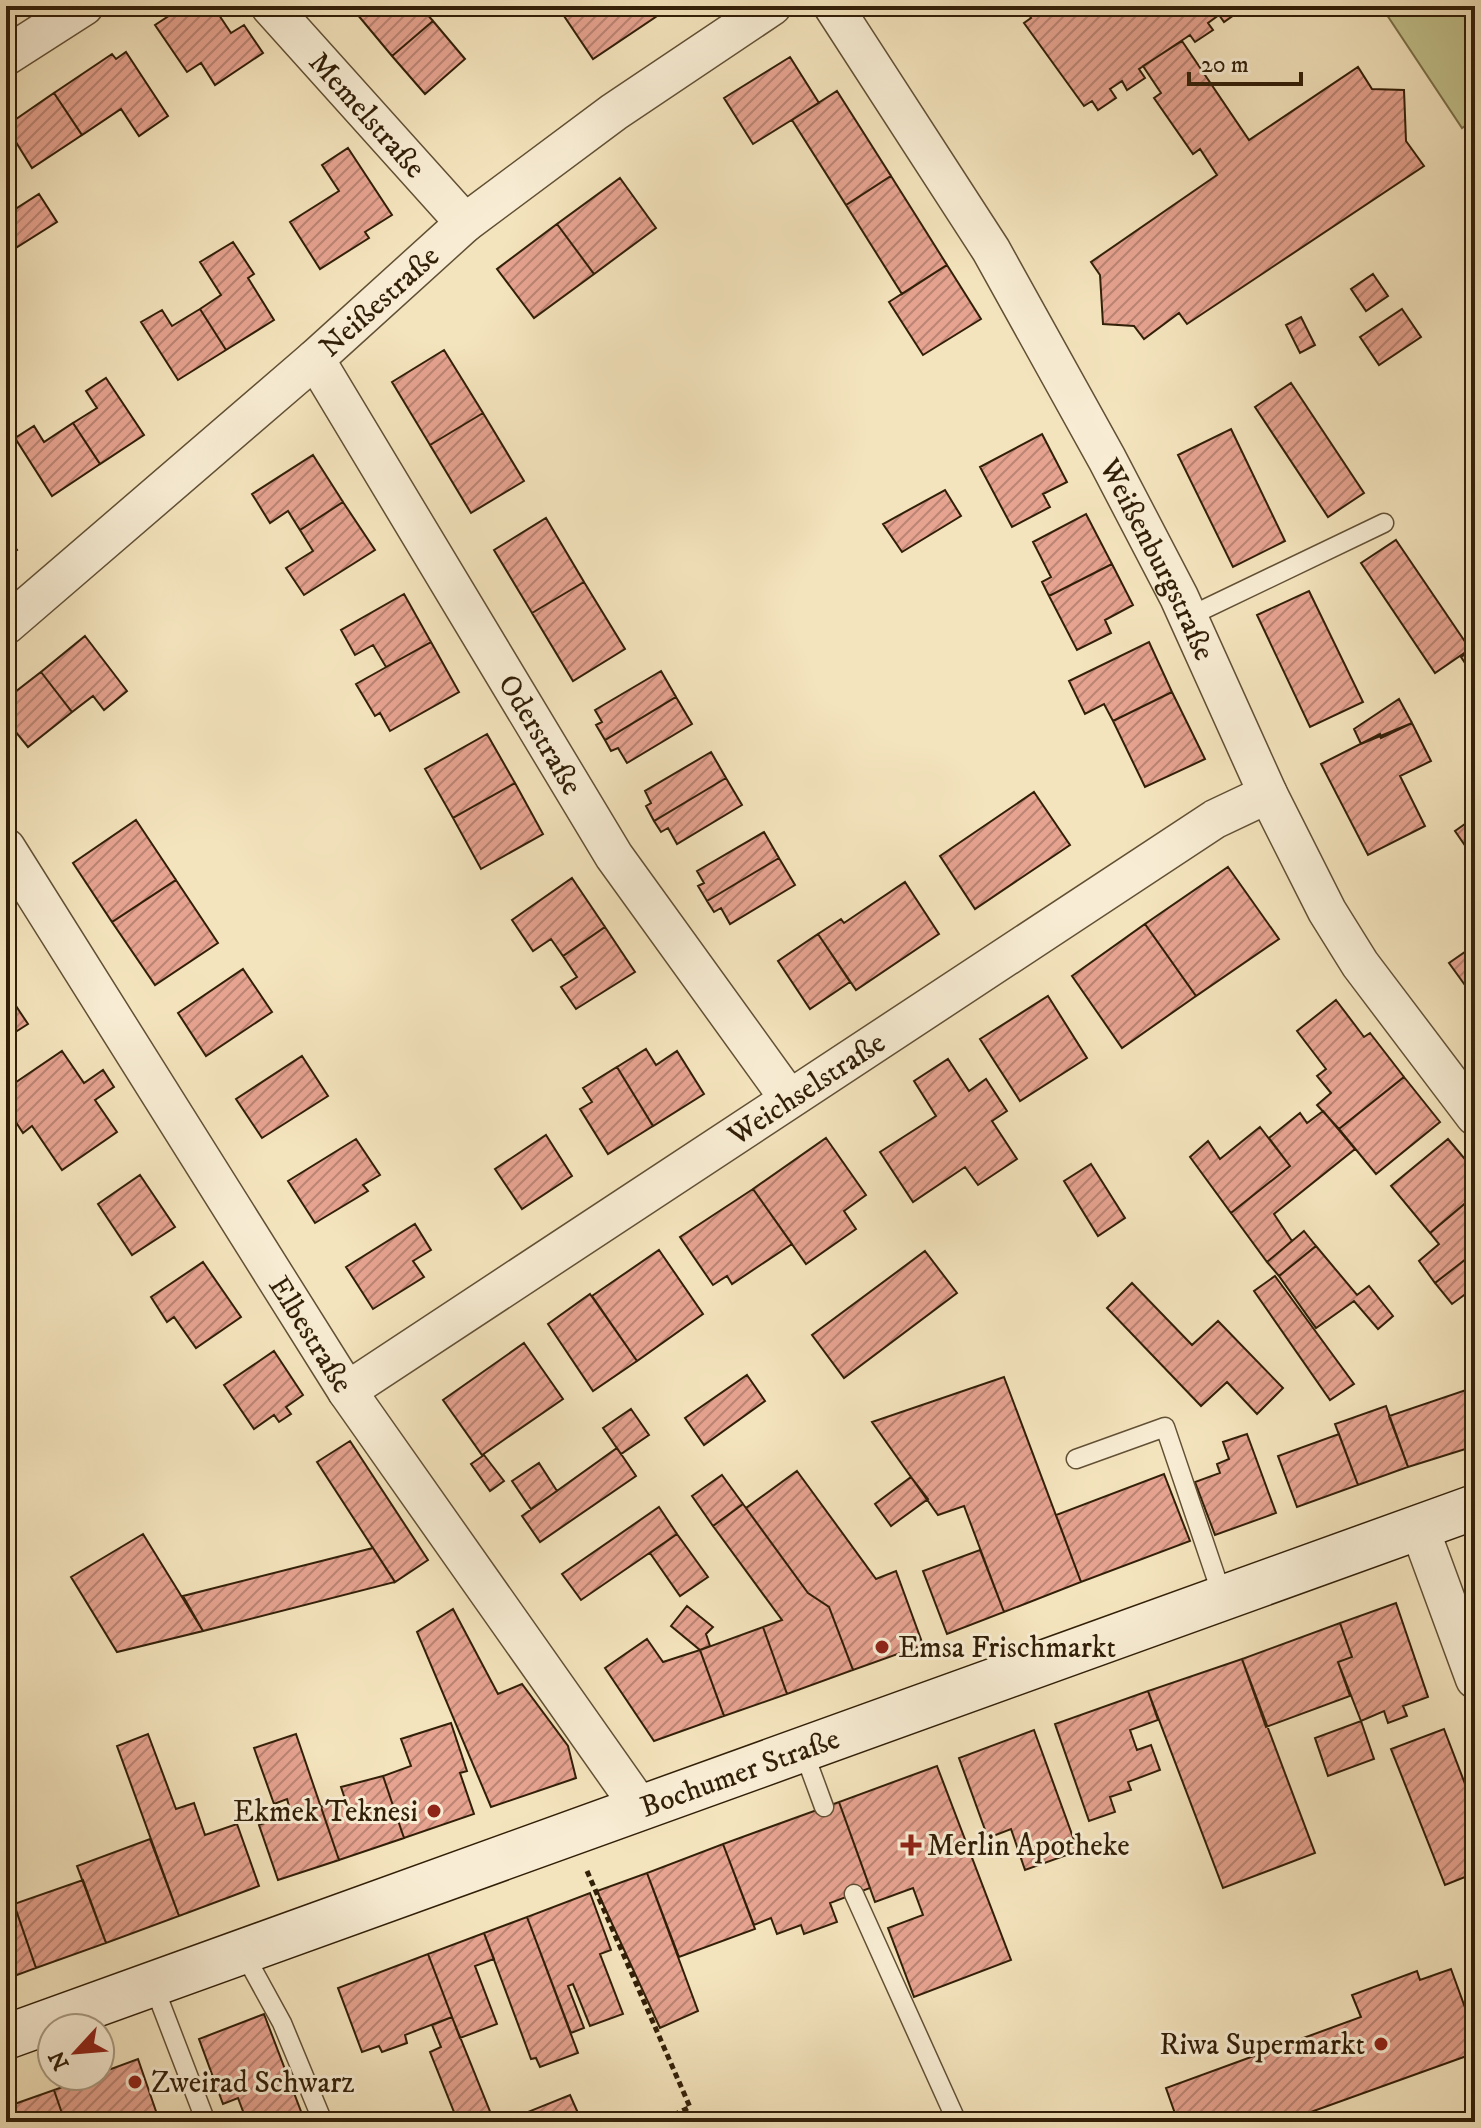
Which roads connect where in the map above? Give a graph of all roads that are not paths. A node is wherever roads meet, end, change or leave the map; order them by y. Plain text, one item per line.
1 (84, 6) edge
2 (270, 6) edge
3 (772, 6) edge
4 (833, 6) edge
5 (6, 56) edge
6 (465, 223) junction
7 (315, 359) junction
8 (1384, 523) dead end
9 (1188, 617) junction
10 (6, 625) edge
11 (1268, 794) junction
12 (6, 848) edge
13 (1461, 1071) edge
14 (788, 1097) junction
15 (1475, 1116) edge
16 (347, 1391) junction
17 (1076, 1459) dead end
18 (1475, 1507) edge
19 (1419, 1527) junction
20 (1223, 1598) junction
21 (1475, 1679) edge
22 (803, 1749) junction
23 (640, 1807) junction
24 (824, 1807) dead end
25 (854, 1894) dead end
26 (243, 1952) junction
27 (153, 1984) junction
28 (6, 2037) edge
29 (206, 2122) edge
30 (323, 2122) edge
31 (957, 2122) edge

1 - 5 street
2 - 6 street, Memelstraße
3 - 6 street, Neißestraße
4 - 9 street, Weißenburgstraße
6 - 7 street, Neißestraße
7 - 10 street, Neißestraße
7 - 14 street, Oderstraße
8 - 9 lane
9 - 11 street, Weißenburgstraße
11 - 13 street, Weißenburgstraße
11 - 14 street, Weichselstraße
12 - 16 street, Elbestraße
13 - 15 street, Weißenburgstraße
14 - 16 street, Weichselstraße
16 - 23 street, Elbestraße
17 - 20 lane
18 - 19 main road, Bochumer Straße
19 - 20 main road, Bochumer Straße
19 - 21 street
20 - 22 main road, Bochumer Straße
22 - 23 main road, Bochumer Straße
22 - 24 lane
23 - 26 main road, Bochumer Straße
25 - 31 lane
26 - 27 main road, Bochumer Straße
26 - 30 lane
27 - 28 main road, Bochumer Straße
27 - 29 lane

